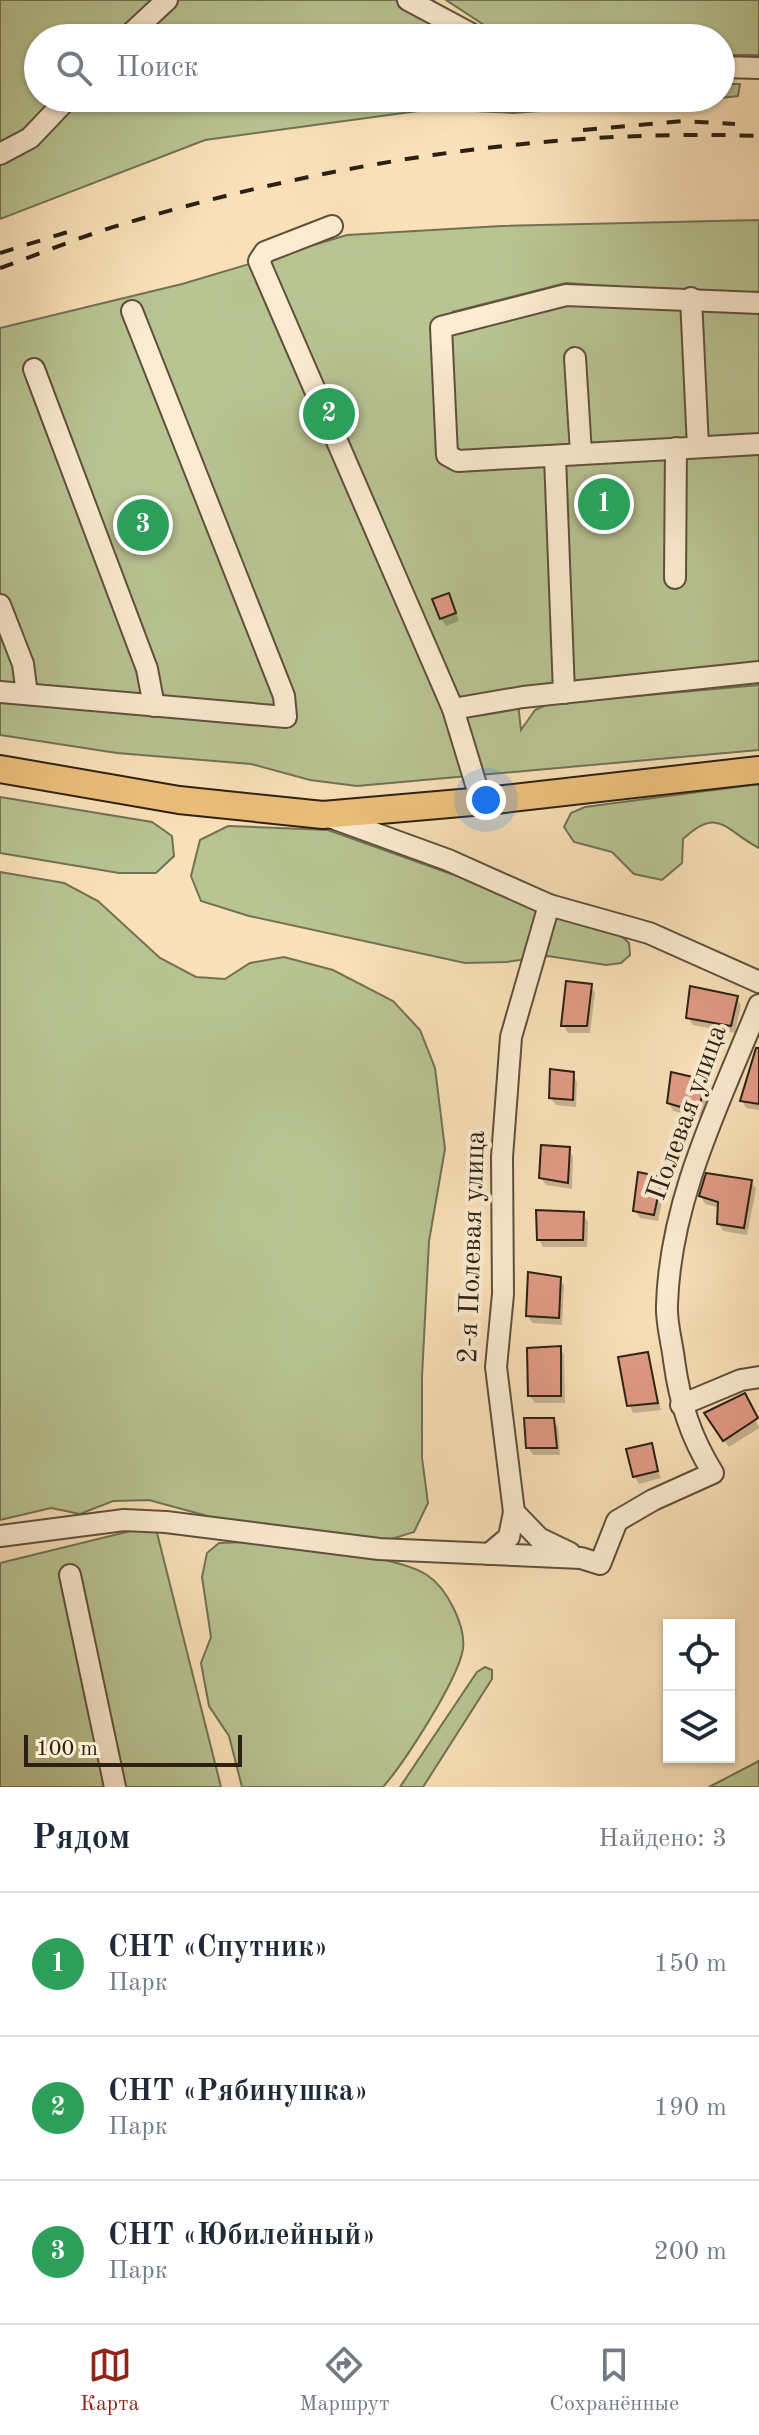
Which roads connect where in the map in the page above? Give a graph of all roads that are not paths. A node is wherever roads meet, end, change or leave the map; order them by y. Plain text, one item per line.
1 (167, 0) edge
2 (408, 0) edge
3 (141, 24) edge
4 (453, 24) edge
5 (735, 67) edge
6 (759, 68) edge
7 (55, 112) edge
8 (0, 154) edge
9 (332, 226) dead end
10 (691, 298) junction
11 (759, 303) edge
12 (132, 311) dead end
13 (575, 358) dead end
14 (34, 369) dead end
15 (759, 444) edge
16 (698, 447) junction
17 (676, 448) junction
18 (581, 453) junction
19 (555, 457) junction
20 (675, 578) dead end
21 (0, 605) edge
22 (759, 672) edge
23 (0, 692) edge
24 (564, 693) junction
25 (27, 694) junction
26 (154, 706) junction
27 (453, 709) junction
28 (0, 769) edge
29 (759, 770) edge
30 (481, 801) junction
31 (323, 815) junction
32 (549, 905) junction
33 (759, 982) edge
34 (759, 1005) edge
35 (759, 1377) edge
36 (681, 1405) junction
37 (514, 1512) junction
38 (0, 1536) edge
39 (489, 1554) junction
40 (581, 1558) junction
41 (70, 1575) dead end
42 (115, 1787) edge

1 - 3 street
2 - 4 street
5 - 6 street
7 - 8 street
9 - 27 street
10 - 11 street
10 - 16 street
10 - 19 street
12 - 26 street
13 - 18 street
14 - 26 street
15 - 16 street
16 - 17 street
17 - 18 street
17 - 20 street
18 - 19 street
19 - 24 street
21 - 25 street
22 - 24 street
23 - 25 street
24 - 27 street
25 - 26 street
27 - 30 street
28 - 31 main road
29 - 30 main road
30 - 31 main road
31 - 32 street
32 - 33 street
32 - 37 street, 2-я Полевая улица
34 - 36 street, Полевая улица
35 - 36 street
36 - 40 street, Полевая улица
37 - 39 street
37 - 40 street
38 - 39 street
39 - 40 street
41 - 42 street

